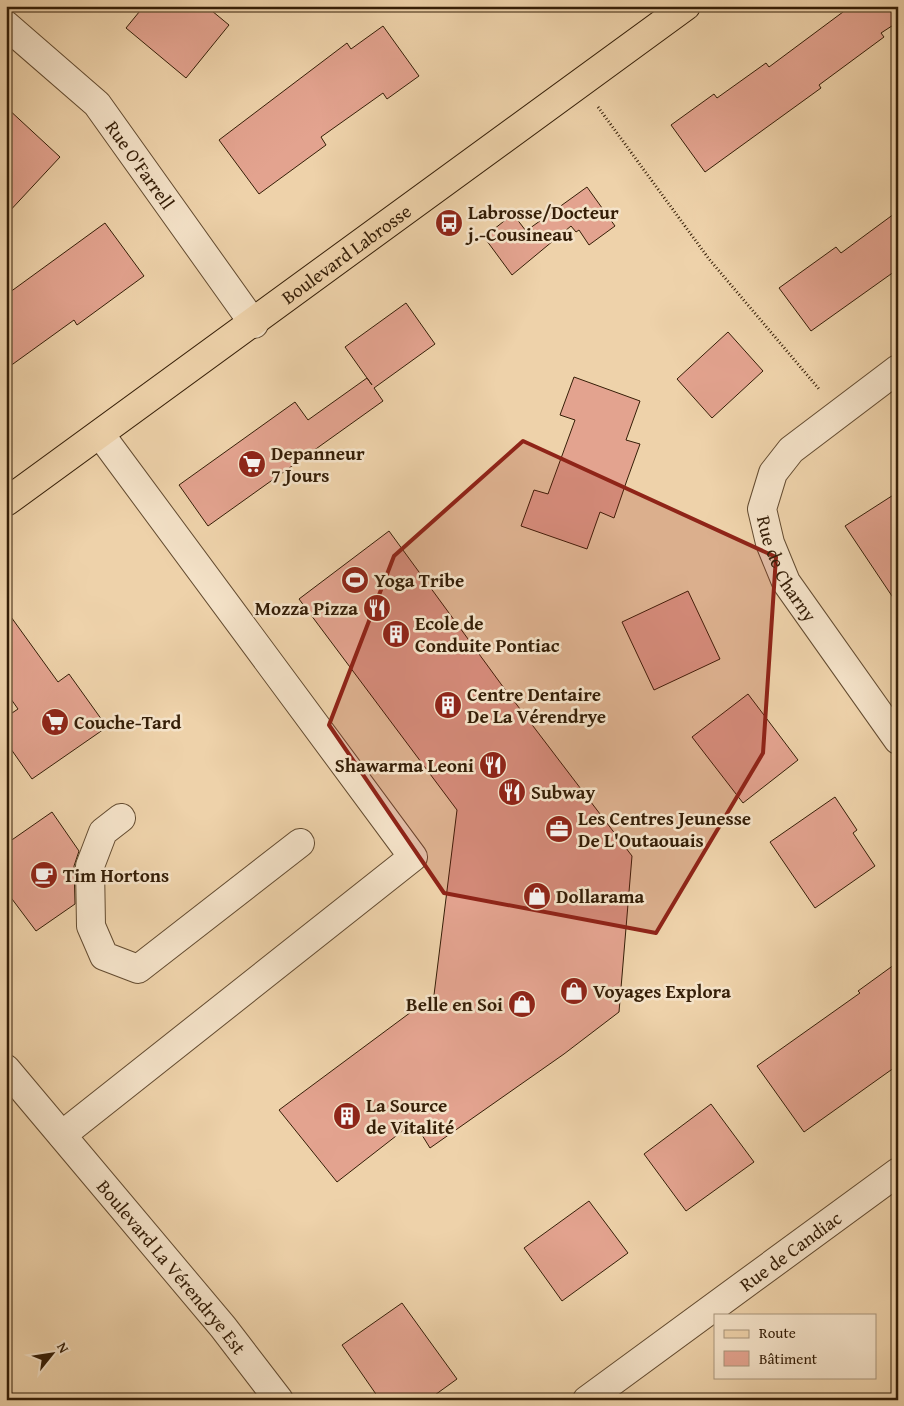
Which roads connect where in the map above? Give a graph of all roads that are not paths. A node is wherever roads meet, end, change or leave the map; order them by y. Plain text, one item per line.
1 (673, 10) edge
2 (6, 25) edge
3 (254, 324) junction
4 (898, 369) edge
5 (100, 434) junction
6 (6, 502) edge
7 (898, 740) edge
8 (122, 818) dead end
9 (300, 843) dead end
10 (6, 1069) edge
11 (6, 1098) edge
12 (62, 1136) junction
13 (898, 1172) edge
14 (278, 1400) edge
15 (587, 1400) edge

1 - 3 main road, Boulevard Labrosse
2 - 3 street, Rue O'Farrell
3 - 5 main road, Boulevard Labrosse
4 - 7 street, Rue de Charny
5 - 6 main road, Boulevard Labrosse
5 - 12 street
8 - 9 street
10 - 12 street, Boulevard La Vérendrye Est
11 - 12 street, Boulevard La Vérendrye Est
12 - 14 street, Boulevard La Vérendrye Est
13 - 15 street, Rue de Candiac

